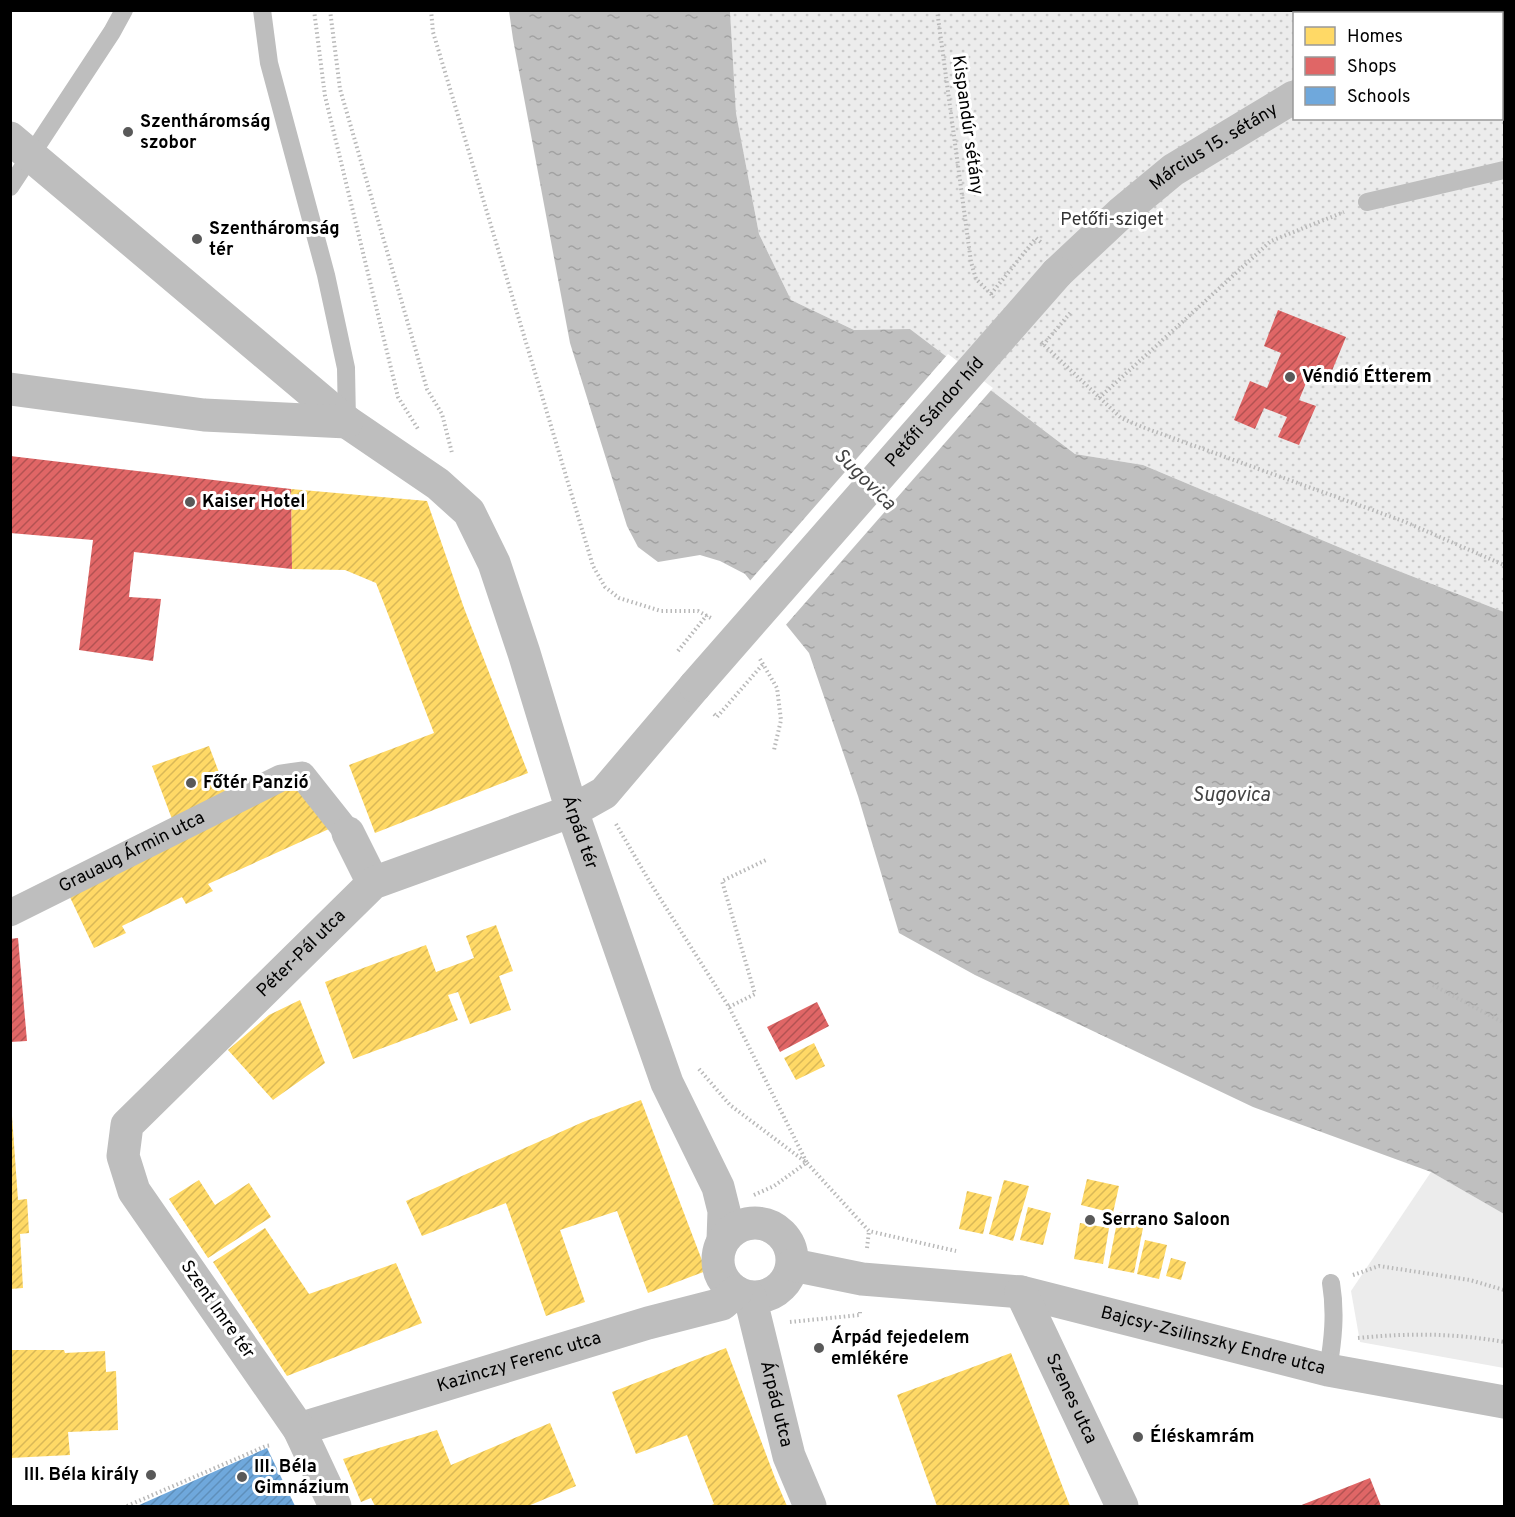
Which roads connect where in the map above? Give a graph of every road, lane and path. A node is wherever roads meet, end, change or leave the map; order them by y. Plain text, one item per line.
1 (124, 10) edge
2 (262, 10) edge
3 (314, 10) edge
4 (330, 10) edge
5 (432, 10) edge
6 (937, 10) edge
7 (1293, 99) edge
8 (21, 146) edge
9 (1504, 170) edge
10 (10, 188) edge
11 (1367, 202) joint
12 (1036, 238) dead end
13 (1057, 273) joint
14 (991, 294) junction
15 (998, 301) dead end
16 (1078, 303) dead end
17 (1036, 337) dead end
18 (1043, 345) junction
19 (10, 389) edge
20 (1099, 398) junction
21 (347, 422) junction
22 (421, 433) dead end
23 (445, 451) dead end
24 (446, 470) junction
25 (1504, 565) edge
26 (708, 615) junction
27 (717, 623) dead end
28 (753, 653) dead end
29 (671, 660) dead end
30 (763, 664) junction
31 (717, 717) dead end
32 (774, 750) dead end
33 (572, 811) junction
34 (348, 833) joint
35 (617, 843) dead end
36 (766, 860) dead end
37 (373, 883) junction
38 (10, 913) edge
39 (1433, 985) dead end
40 (729, 1007) junction
41 (1504, 1023) edge
42 (696, 1065) dead end
43 (807, 1163) junction
44 (718, 1187) junction
45 (134, 1191) joint
46 (754, 1222) junction
47 (869, 1231) dead end
48 (723, 1240) junction
49 (789, 1250) junction
50 (1331, 1283) joint
51 (1504, 1290) edge
52 (1021, 1292) junction
53 (743, 1295) junction
54 (1504, 1342) edge
55 (1330, 1355) junction
56 (1504, 1402) edge
57 (302, 1436) junction
58 (127, 1506) edge
59 (335, 1506) edge
60 (810, 1506) edge
61 (1122, 1506) edge

1 - 8 lane
2 - 21 lane
3 - 22 path
4 - 24 path
5 - 26 path
6 - 14 path, Kispandúr sétány
7 - 13 street, Március 15. sétány
8 - 10 lane
8 - 21 street
9 - 11 lane
11 - 20 path
12 - 14 path
13 - 33 street, Petőfi Sándor híd, bridge
14 - 15 path, Kispandúr sétány
16 - 18 path
17 - 18 path
18 - 20 path
19 - 21 street
20 - 25 path
21 - 24 street
23 - 24 path
24 - 33 street, Árpád tér
26 - 27 path
26 - 29 path
28 - 30 path
30 - 31 path
30 - 32 path
33 - 37 street, Péter-Pál utca
33 - 44 street, Árpád tér
34 - 37 street, Grauaug Ármin utca
34 - 38 street, Grauaug Ármin utca
35 - 40 path
36 - 40 path
37 - 45 street, Péter-Pál utca
39 - 41 path
40 - 43 path
42 - 43 path
43 - 47 path
44 - 46 street, Árpád tér
44 - 48 street, Árpád tér
45 - 57 street, Szent Imre tér
46 - 48 street
46 - 49 street, Árpád tér
48 - 53 street, Árpád tér
49 - 52 street, Bajcsy-Zsilinszky Endre utca
49 - 53 street
50 - 51 path
50 - 55 lane
52 - 55 street, Bajcsy-Zsilinszky Endre utca
52 - 61 street, Szenes utca
53 - 57 street, Kazinczy Ferenc utca
53 - 60 street, Árpád utca
54 - 55 path
55 - 56 street, Bajcsy-Zsilinszky Endre utca
57 - 58 path
57 - 59 street, Szent Imre tér

